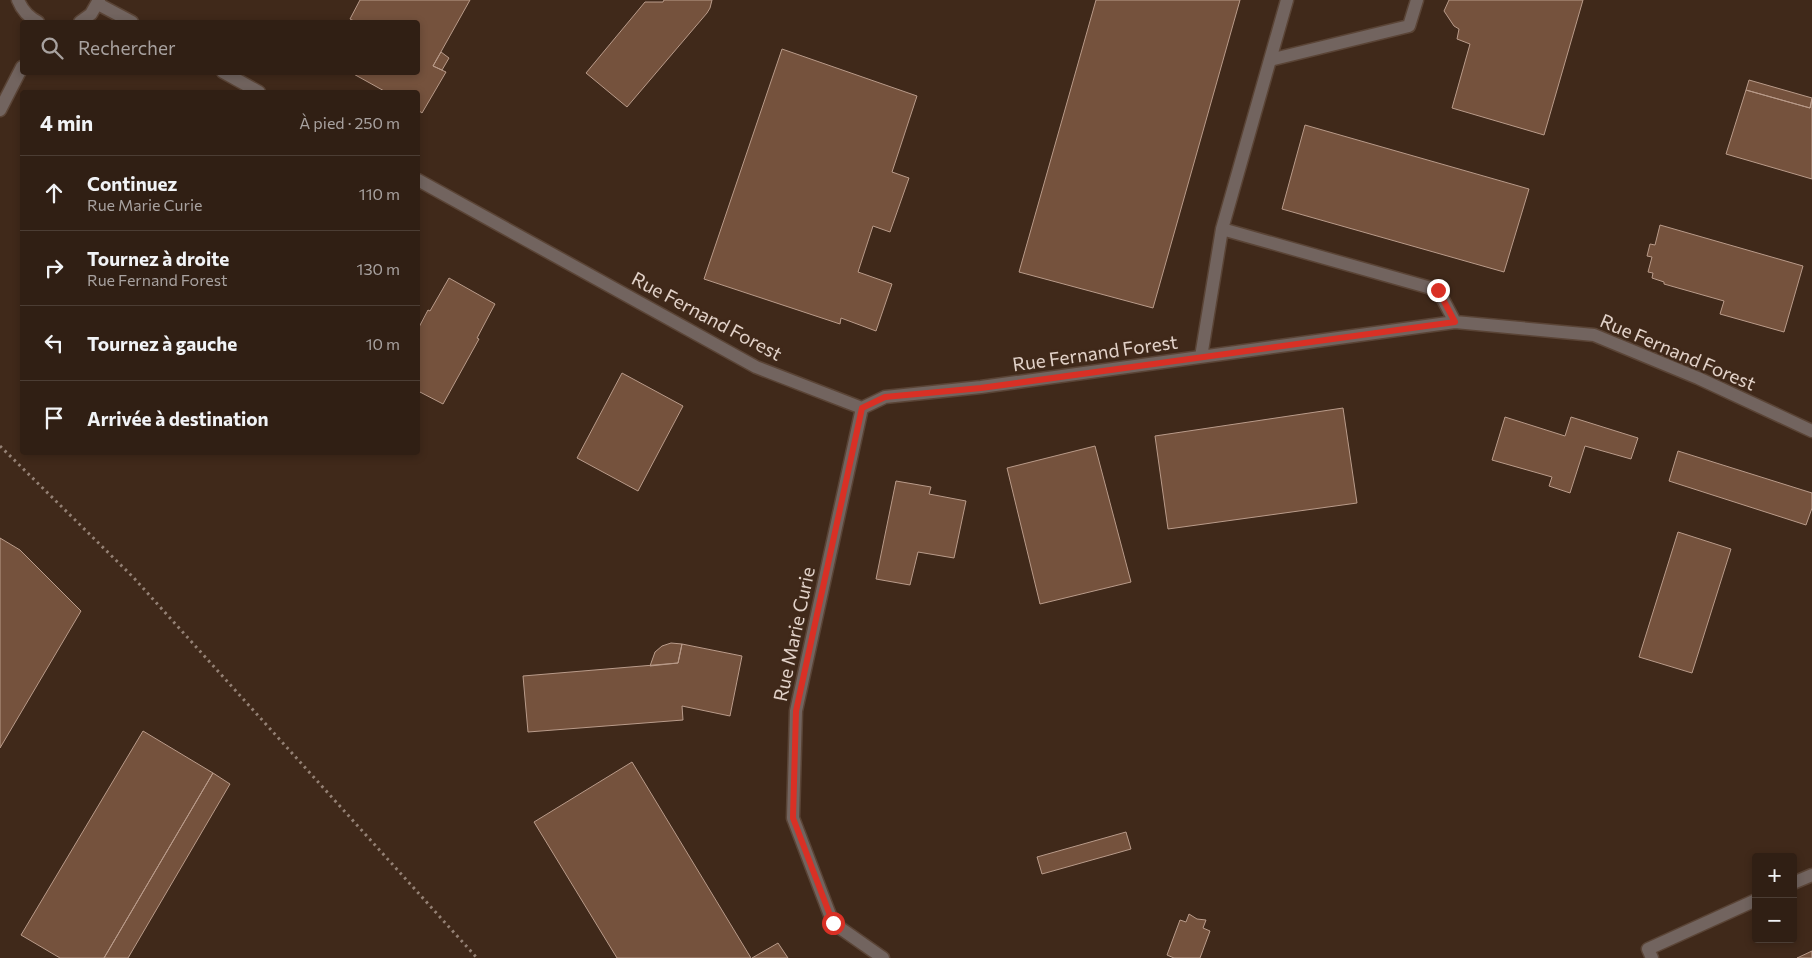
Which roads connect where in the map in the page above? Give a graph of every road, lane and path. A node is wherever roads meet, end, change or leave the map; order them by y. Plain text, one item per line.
1 (18, 0) edge
2 (1287, 0) edge
3 (1417, 0) edge
4 (99, 2) edge
5 (33, 20) edge
6 (83, 20) edge
7 (129, 20) edge
8 (1270, 60) junction
9 (20, 71) edge
10 (228, 75) edge
11 (255, 90) edge
12 (0, 110) edge
13 (420, 181) edge
14 (1222, 229) junction
15 (1455, 322) junction
16 (1201, 357) junction
17 (862, 408) junction
18 (1812, 431) edge
19 (0, 446) edge
20 (1812, 875) edge
21 (1797, 881) edge
22 (1752, 902) edge
23 (477, 958) edge
24 (883, 958) edge
25 (1652, 958) edge

1 - 5 street
2 - 8 street
3 - 8 street
4 - 6 street
4 - 7 street
8 - 14 street
9 - 12 street
10 - 11 street
13 - 17 street, Rue Fernand Forest
14 - 15 street
14 - 16 street
15 - 16 street, Rue Fernand Forest
15 - 18 street, Rue Fernand Forest
16 - 17 street, Rue Fernand Forest
17 - 24 street, Rue Marie Curie
19 - 23 path
20 - 21 street
22 - 25 street

